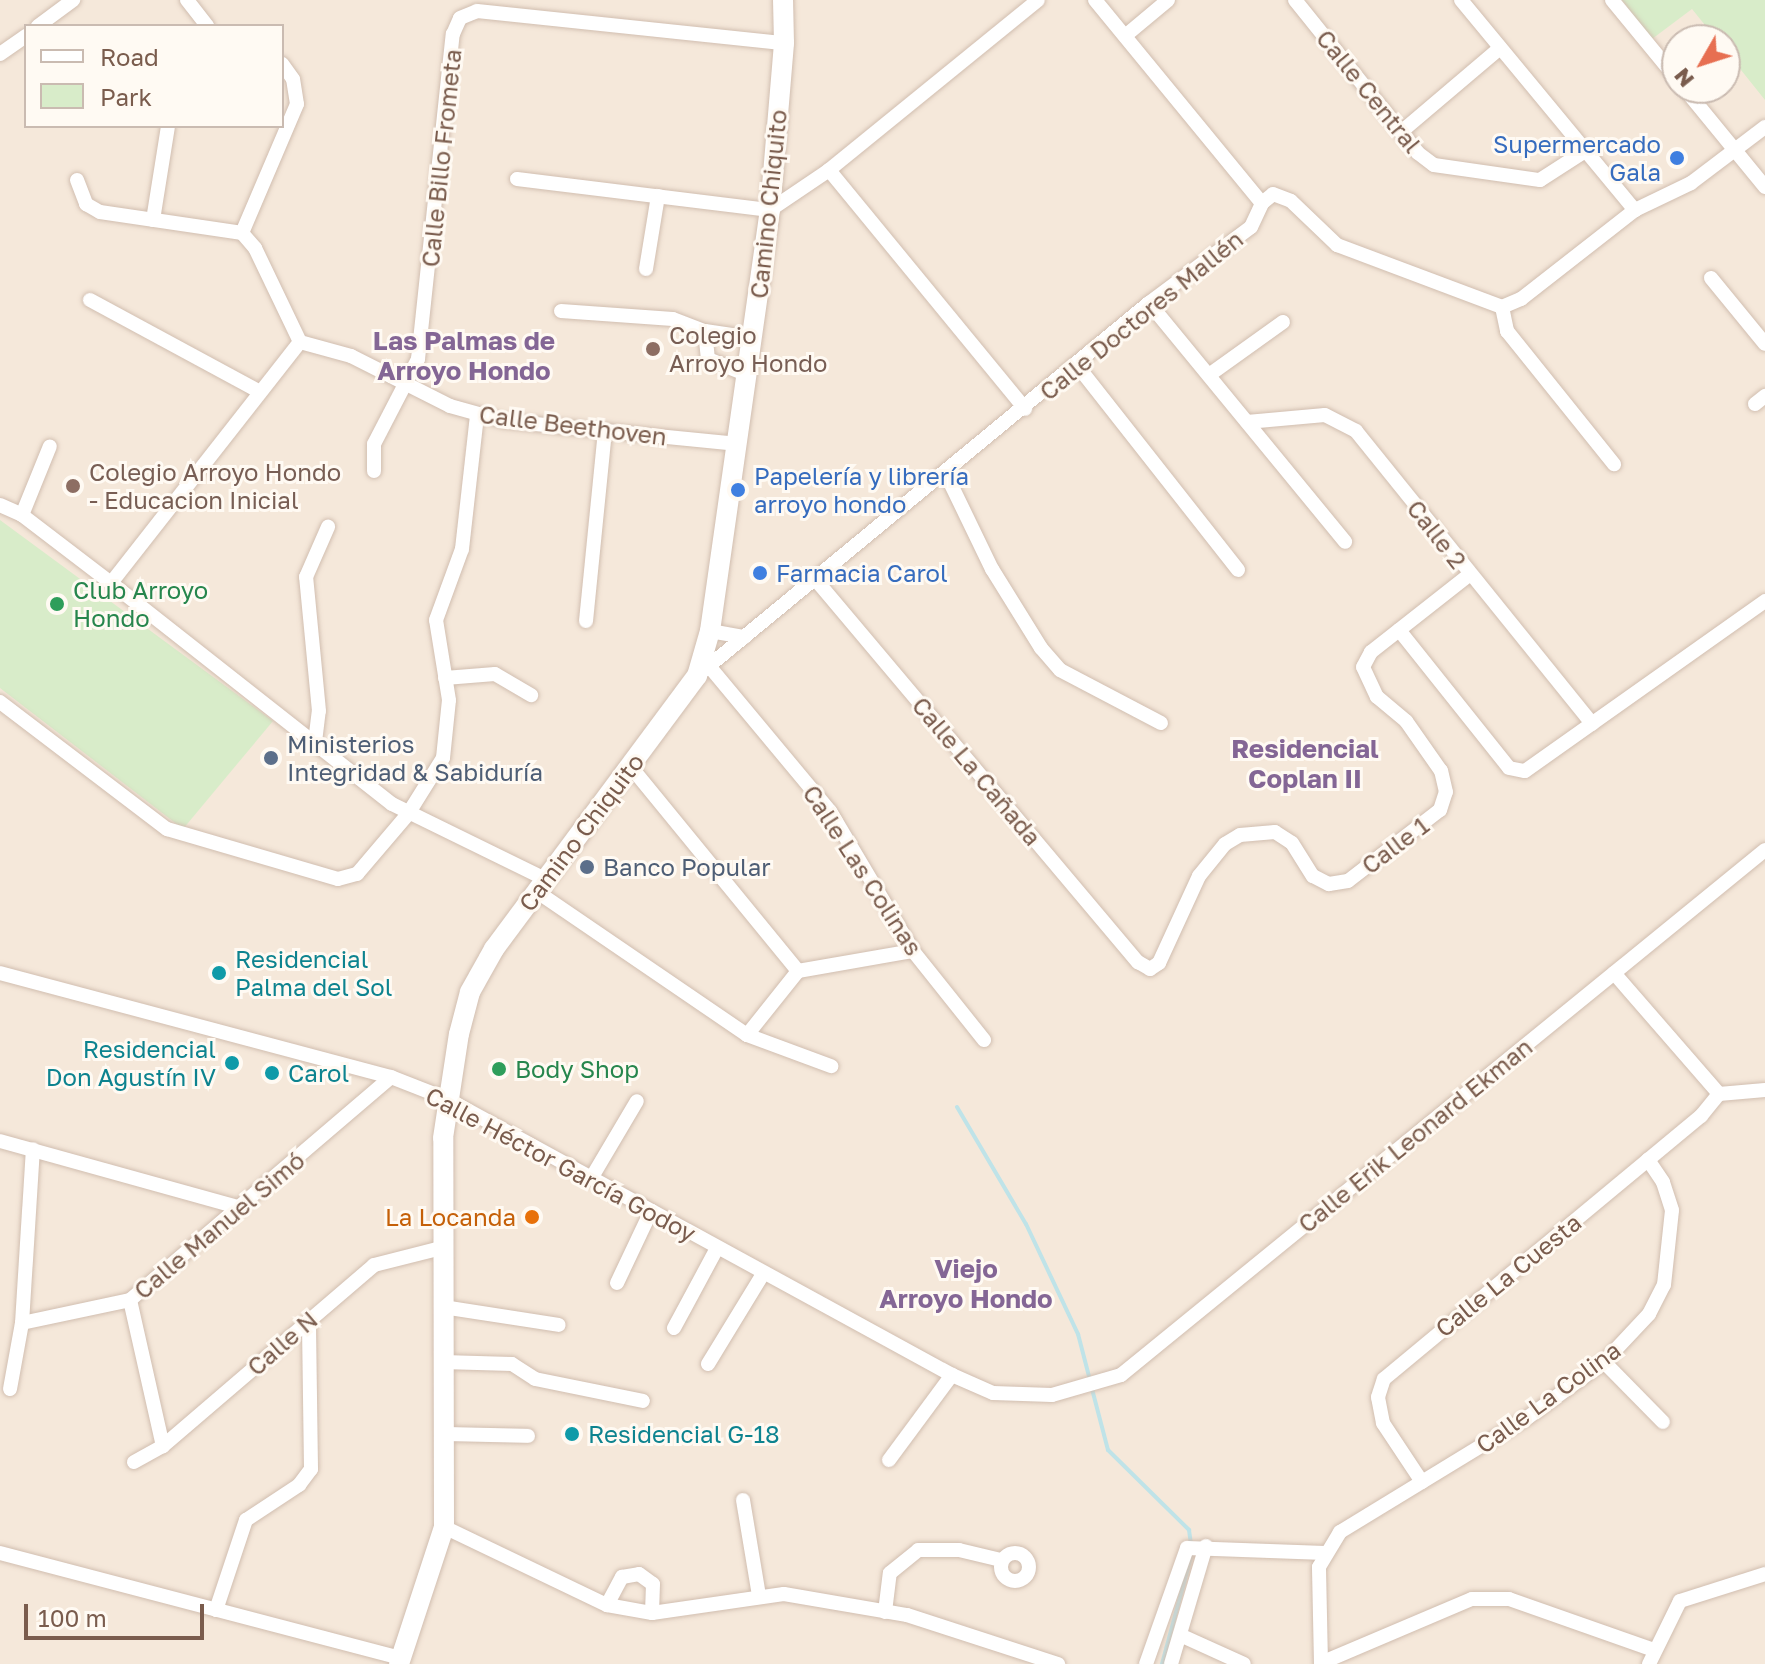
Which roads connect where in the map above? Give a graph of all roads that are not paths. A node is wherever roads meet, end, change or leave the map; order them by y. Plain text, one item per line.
1 (73, 0) edge
2 (187, 0) edge
3 (783, 0) edge
4 (1038, 0) edge
5 (1095, 0) edge
6 (1168, 0) edge
7 (1295, 0) edge
8 (1461, 0) edge
9 (1612, 0) edge
10 (41, 24) edge
11 (205, 24) edge
12 (1125, 36) junction
13 (24, 37) edge
14 (784, 43) junction
15 (1500, 48) junction
16 (0, 54) edge
17 (1661, 60) edge
18 (284, 67) edge
19 (1697, 104) edge
20 (1765, 127) edge
21 (168, 128) edge
22 (1401, 132) junction
23 (1585, 151) junction
24 (1736, 151) junction
25 (829, 170) junction
26 (517, 179) dead end
27 (77, 180) dead end
28 (1765, 187) edge
29 (658, 196) junction
30 (1262, 203) junction
31 (770, 210) junction
32 (1635, 210) junction
33 (153, 220) junction
34 (242, 233) junction
35 (646, 269) dead end
36 (1711, 278) dead end
37 (90, 300) dead end
38 (1149, 303) junction
39 (1502, 307) junction
40 (561, 311) dead end
41 (1283, 322) dead end
42 (705, 331) junction
43 (753, 338) junction
44 (300, 342) junction
45 (1765, 344) edge
46 (1076, 364) junction
47 (748, 375) junction
48 (1209, 375) junction
49 (407, 381) junction
50 (258, 391) junction
51 (1025, 409) junction
52 (477, 416) junction
53 (1247, 422) junction
54 (605, 430) junction
55 (739, 444) junction
56 (50, 446) dead end
57 (1614, 464) dead end
58 (374, 471) dead end
59 (946, 474) junction
60 (0, 505) edge
61 (22, 515) junction
62 (328, 527) dead end
63 (1345, 542) dead end
64 (1238, 570) dead end
65 (1469, 575) junction
66 (816, 580) junction
67 (111, 583) junction
68 (1765, 601) edge
69 (586, 621) dead end
70 (1399, 630) junction
71 (710, 631) junction
72 (744, 637) junction
73 (703, 671) junction
74 (445, 678) junction
75 (531, 695) dead end
76 (1, 704) edge
77 (1161, 723) dead end
78 (1592, 724) junction
79 (315, 742) junction
80 (631, 767) junction
81 (408, 814) junction
82 (1765, 850) edge
83 (541, 885) junction
84 (913, 951) junction
85 (1138, 962) joint
86 (798, 971) junction
87 (0, 973) edge
88 (1614, 973) junction
89 (747, 1035) junction
90 (984, 1040) dead end
91 (831, 1066) dead end
92 (391, 1077) junction
93 (1765, 1090) edge
94 (1719, 1094) junction
95 (447, 1099) junction
96 (637, 1101) dead end
97 (0, 1141) edge
98 (33, 1149) junction
99 (1648, 1160) junction
100 (592, 1177) junction
101 (241, 1208) junction
102 (651, 1211) junction
103 (441, 1248) junction
104 (717, 1248) junction
105 (763, 1274) junction
106 (617, 1283) dead end
107 (130, 1300) junction
108 (443, 1307) junction
109 (309, 1320) junction
110 (22, 1323) junction
111 (559, 1325) dead end
112 (674, 1328) dead end
113 (443, 1362) junction
114 (1604, 1362) junction
115 (708, 1364) dead end
116 (952, 1375) junction
117 (10, 1389) dead end
118 (1052, 1395) joint
119 (643, 1401) dead end
120 (1663, 1422) dead end
121 (442, 1434) junction
122 (528, 1436) dead end
123 (163, 1446) junction
124 (889, 1460) dead end
125 (134, 1462) dead end
126 (1422, 1482) junction
127 (743, 1500) dead end
128 (444, 1527) junction
129 (1206, 1546) junction
130 (0, 1553) edge
131 (1325, 1553) junction
132 (1001, 1560) dead end
133 (1765, 1574) edge
134 (759, 1596) junction
135 (607, 1605) junction
136 (216, 1610) junction
137 (885, 1612) junction
138 (652, 1613) junction
139 (1180, 1635) junction
140 (1651, 1657) edge
141 (400, 1661) edge
142 (1321, 1663) edge
143 (1058, 1664) edge
144 (1146, 1664) edge
145 (1171, 1664) edge
146 (1244, 1664) edge

1 - 10 street
2 - 11 street
3 - 14 main road, Camino Chiquito
4 - 25 street
5 - 12 street
6 - 12 street
7 - 22 street, Calle Central
8 - 15 street
9 - 17 street
12 - 30 street
13 - 16 street
14 - 31 main road, Camino Chiquito
14 - 49 street, Calle Billo Frometa
15 - 22 street
15 - 23 street
18 - 34 street
19 - 24 street
20 - 24 street
21 - 33 street
22 - 23 street, Calle Central
23 - 32 street
24 - 28 street
24 - 32 street
25 - 31 street
25 - 51 street
26 - 29 street
27 - 33 street
29 - 31 street
29 - 35 street
30 - 38 street, Calle Doctores Mallén
30 - 39 street
31 - 43 main road, Camino Chiquito
32 - 39 street
33 - 34 street
34 - 44 street
36 - 45 street
37 - 50 street
38 - 46 street, Calle Doctores Mallén
38 - 48 street
39 - 57 street
40 - 42 street
41 - 48 street
42 - 43 street
42 - 47 street
43 - 47 main road, Camino Chiquito
44 - 49 street, Calle Beethoven
44 - 50 street
46 - 51 street, Calle Doctores Mallén
46 - 64 street
47 - 55 main road, Camino Chiquito
48 - 53 street
49 - 52 street, Calle Beethoven
49 - 58 street, Calle Billo Frometa
50 - 67 street
51 - 59 street, Calle Doctores Mallén
52 - 54 street, Calle Beethoven
52 - 74 street
53 - 63 street
53 - 65 street, Calle 2
54 - 55 street, Calle Beethoven
54 - 69 street
55 - 71 main road, Camino Chiquito
56 - 61 street
59 - 66 street, Calle Doctores Mallén
59 - 77 street
60 - 61 street
61 - 67 street
62 - 79 street
65 - 70 street, Calle 1
65 - 78 street, Calle 2
66 - 72 street, Calle Doctores Mallén
66 - 85 street, Calle La Cañada
67 - 79 street
68 - 78 street
70 - 78 street
70 - 85 street, Calle 1
71 - 72 street
71 - 73 main road, Camino Chiquito
72 - 73 street, Calle Doctores Mallén
73 - 80 main road, Camino Chiquito
73 - 84 street, Calle Las Colinas
74 - 75 street
74 - 81 street
76 - 81 street
79 - 81 street
80 - 83 main road, Camino Chiquito
80 - 86 street
81 - 83 street
82 - 88 street, Calle Erik Leonard Ekman
83 - 89 street
83 - 95 main road, Camino Chiquito
84 - 86 street
84 - 90 street, Calle Las Colinas
86 - 89 street
87 - 92 street, Calle Héctor García Godoy
88 - 94 street
88 - 118 street, Calle Erik Leonard Ekman
89 - 91 street
92 - 95 street, Calle Héctor García Godoy
92 - 101 street, Calle Manuel Simó
93 - 94 street
94 - 99 street, Calle La Cuesta
95 - 100 street, Calle Héctor García Godoy
95 - 103 main road, Camino Chiquito
96 - 100 street
97 - 98 street
98 - 101 street
98 - 110 street
99 - 114 street, Calle La Colina
99 - 126 street, Calle La Cuesta
100 - 102 street, Calle Héctor García Godoy
101 - 107 street, Calle Manuel Simó
102 - 104 street, Calle Héctor García Godoy
102 - 106 street
103 - 108 main road, Camino Chiquito
103 - 109 street, Calle N
104 - 105 street, Calle Héctor García Godoy
104 - 112 street
105 - 115 street
105 - 116 street, Calle Héctor García Godoy
107 - 110 street, Calle Manuel Simó
107 - 123 street
108 - 111 street
108 - 113 main road, Camino Chiquito
109 - 123 street, Calle N
109 - 136 street
110 - 117 street
113 - 119 street
113 - 121 main road, Camino Chiquito
114 - 120 street
114 - 126 street, Calle La Colina
116 - 118 street, Calle Héctor García Godoy
116 - 124 street
121 - 122 street
121 - 128 main road, Camino Chiquito
123 - 125 street, Calle N
126 - 131 street, Calle La Colina
127 - 134 street
128 - 135 street
128 - 141 main road, Camino Chiquito
129 - 131 street
129 - 139 street
129 - 144 street
130 - 136 street
131 - 142 street
132 - 137 street
133 - 140 street
134 - 137 street
134 - 138 street
135 - 138 street
135 - 138 street
136 - 141 street
137 - 143 street
139 - 145 street
139 - 146 street
140 - 142 street

